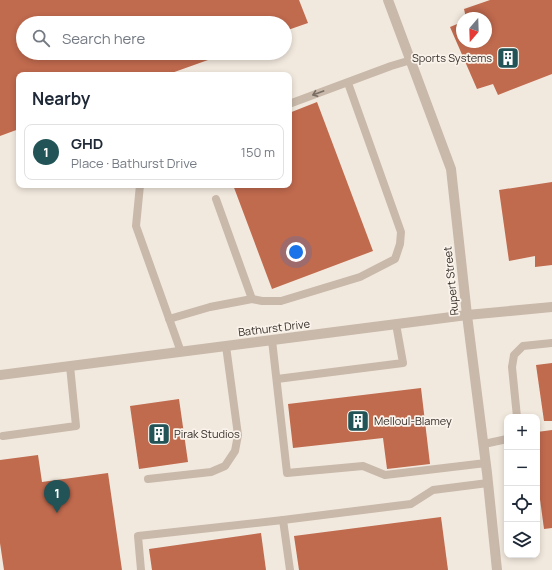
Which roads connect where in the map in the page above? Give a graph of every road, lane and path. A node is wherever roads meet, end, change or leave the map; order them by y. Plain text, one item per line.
1 (388, 0) edge
2 (411, 60) junction
3 (348, 83) junction
4 (292, 103) edge
5 (140, 188) edge
6 (216, 199) dead end
7 (252, 299) junction
8 (552, 307) edge
9 (467, 316) junction
10 (170, 319) junction
11 (396, 324) junction
12 (272, 340) junction
13 (552, 343) edge
14 (226, 346) junction
15 (181, 352) junction
16 (70, 366) junction
17 (0, 375) edge
18 (277, 379) junction
19 (517, 414) edge
20 (3, 436) dead end
21 (504, 440) edge
22 (484, 444) junction
23 (486, 463) junction
24 (148, 479) dead end
25 (488, 483) junction
26 (283, 520) junction
27 (142, 570) edge
28 (290, 570) edge
29 (497, 570) edge

1 - 2 street, Rupert Street
2 - 3 lane
2 - 9 street, Rupert Street
3 -> 4 lane
3 - 7 lane
5 - 10 lane
6 - 7 lane
7 - 10 lane
8 - 9 street, Bathurst Drive
9 - 11 street, Bathurst Drive
9 - 22 street, Rupert Street
10 - 15 lane
11 - 12 street, Bathurst Drive
11 - 18 lane
12 - 14 street, Bathurst Drive
12 - 18 lane
13 - 19 lane
14 - 15 street, Bathurst Drive
14 - 24 lane
15 - 16 street, Bathurst Drive
16 - 17 street, Bathurst Drive
16 - 20 lane
18 - 23 lane
21 - 22 lane
22 - 23 street, Rupert Street
23 - 25 street, Rupert Street
25 - 26 lane
25 - 29 street, Rupert Street
26 - 27 lane
26 - 28 lane

